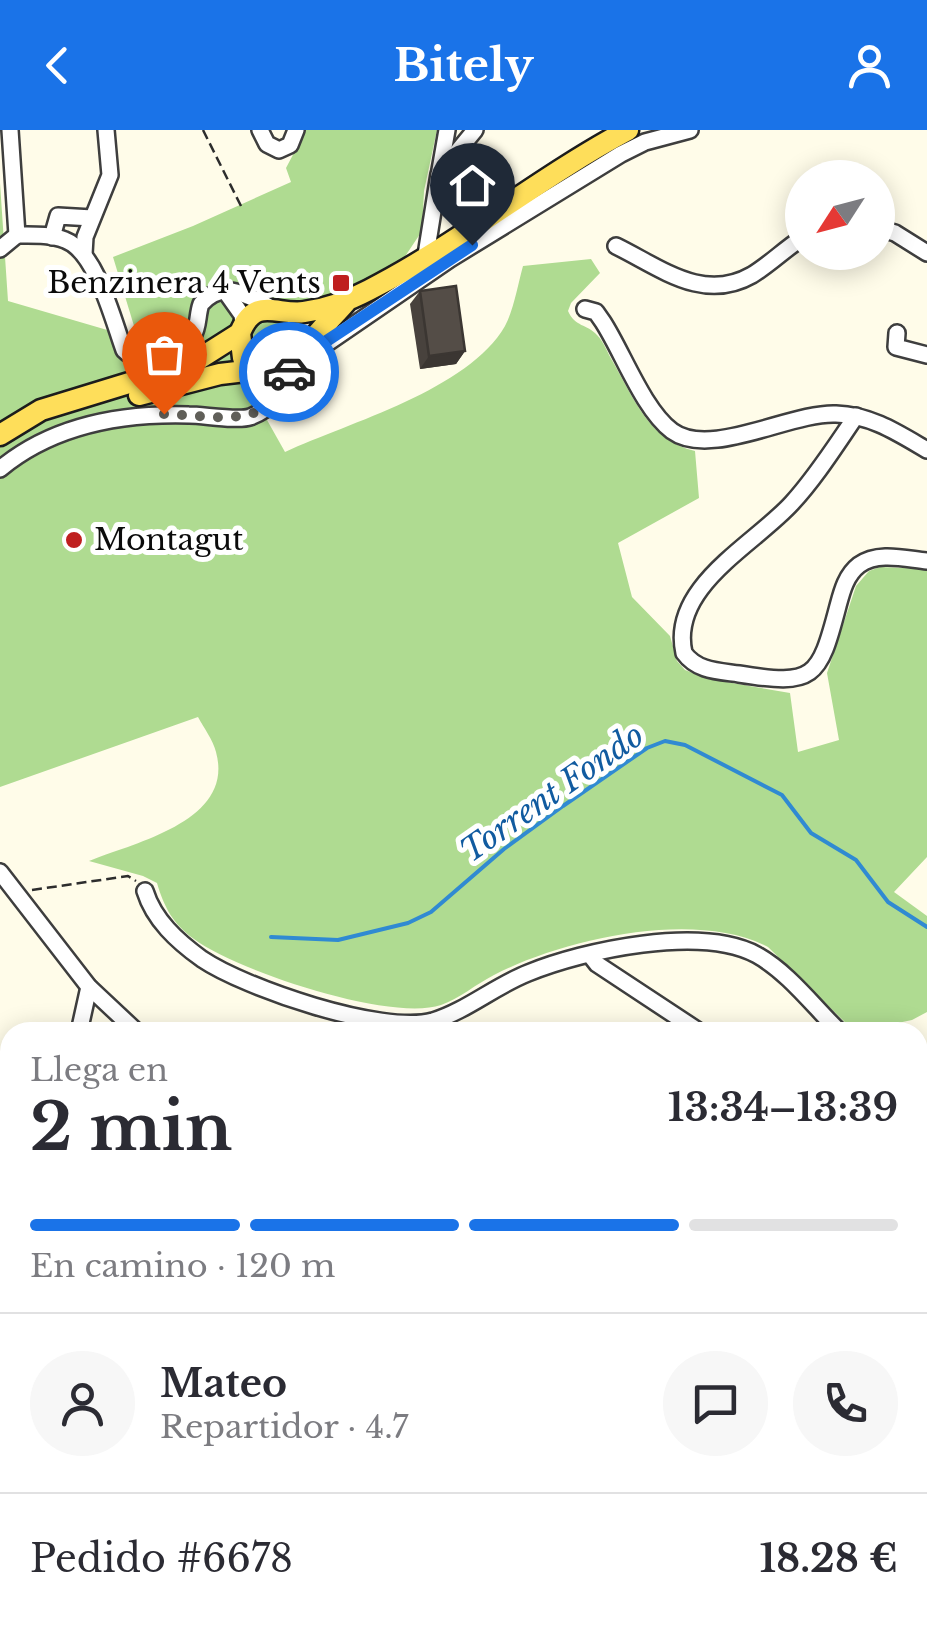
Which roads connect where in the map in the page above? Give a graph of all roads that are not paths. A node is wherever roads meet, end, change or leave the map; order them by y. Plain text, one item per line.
1 (10, 130) edge
2 (106, 130) edge
3 (260, 130) edge
4 (296, 130) edge
5 (447, 130) edge
6 (475, 130) edge
7 (628, 130) edge
8 (690, 130) edge
9 (439, 174) junction
10 (519, 198) junction
11 (92, 218) junction
12 (895, 233) edge
13 (18, 235) junction
14 (52, 237) junction
15 (476, 242) junction
16 (616, 246) dead end
17 (0, 249) edge
18 (785, 250) edge
19 (927, 253) edge
20 (84, 254) junction
21 (425, 261) junction
22 (225, 291) junction
23 (346, 302) junction
24 (585, 309) dead end
25 (281, 310) junction
26 (242, 329) junction
27 (897, 333) dead end
28 (927, 355) edge
29 (299, 361) junction
30 (258, 372) junction
31 (258, 412) junction
32 (856, 416) junction
33 (20, 424) junction
34 (0, 435) edge
35 (927, 450) edge
36 (0, 470) edge
37 (927, 561) edge
38 (0, 872) edge
39 (144, 890) road end
40 (590, 956) junction
41 (89, 988) junction
42 (81, 1022) edge
43 (126, 1022) edge
44 (395, 1022) edge
45 (412, 1022) edge
46 (685, 1022) edge
47 (830, 1022) edge

1 - 13 street
2 - 11 street
3 - 4 street
5 - 9 street
6 - 9 street
7 - 10 main road
8 - 15 street
9 - 21 street
10 - 15 main road
10 - 21 main road
11 - 14 street
11 - 20 street
12 - 19 street
13 - 14 street
13 - 17 street
14 - 20 street
15 - 29 street
16 - 18 street
20 - 22 street
21 - 23 main road
22 - 25 street
22 - 26 street
23 - 25 main road
23 - 29 main road
24 - 32 street
25 - 26 main road
25 - 29 main road
26 - 30 main road
26 - 33 main road
27 - 28 street
29 - 30 main road
29 - 31 street
30 - 31 street
30 - 33 main road
31 - 36 street
32 - 35 street
32 - 37 street
33 - 34 main road
38 - 41 street
39 - 44 street
40 - 45 street
40 - 46 street
40 - 47 street
41 - 42 street
41 - 43 street

